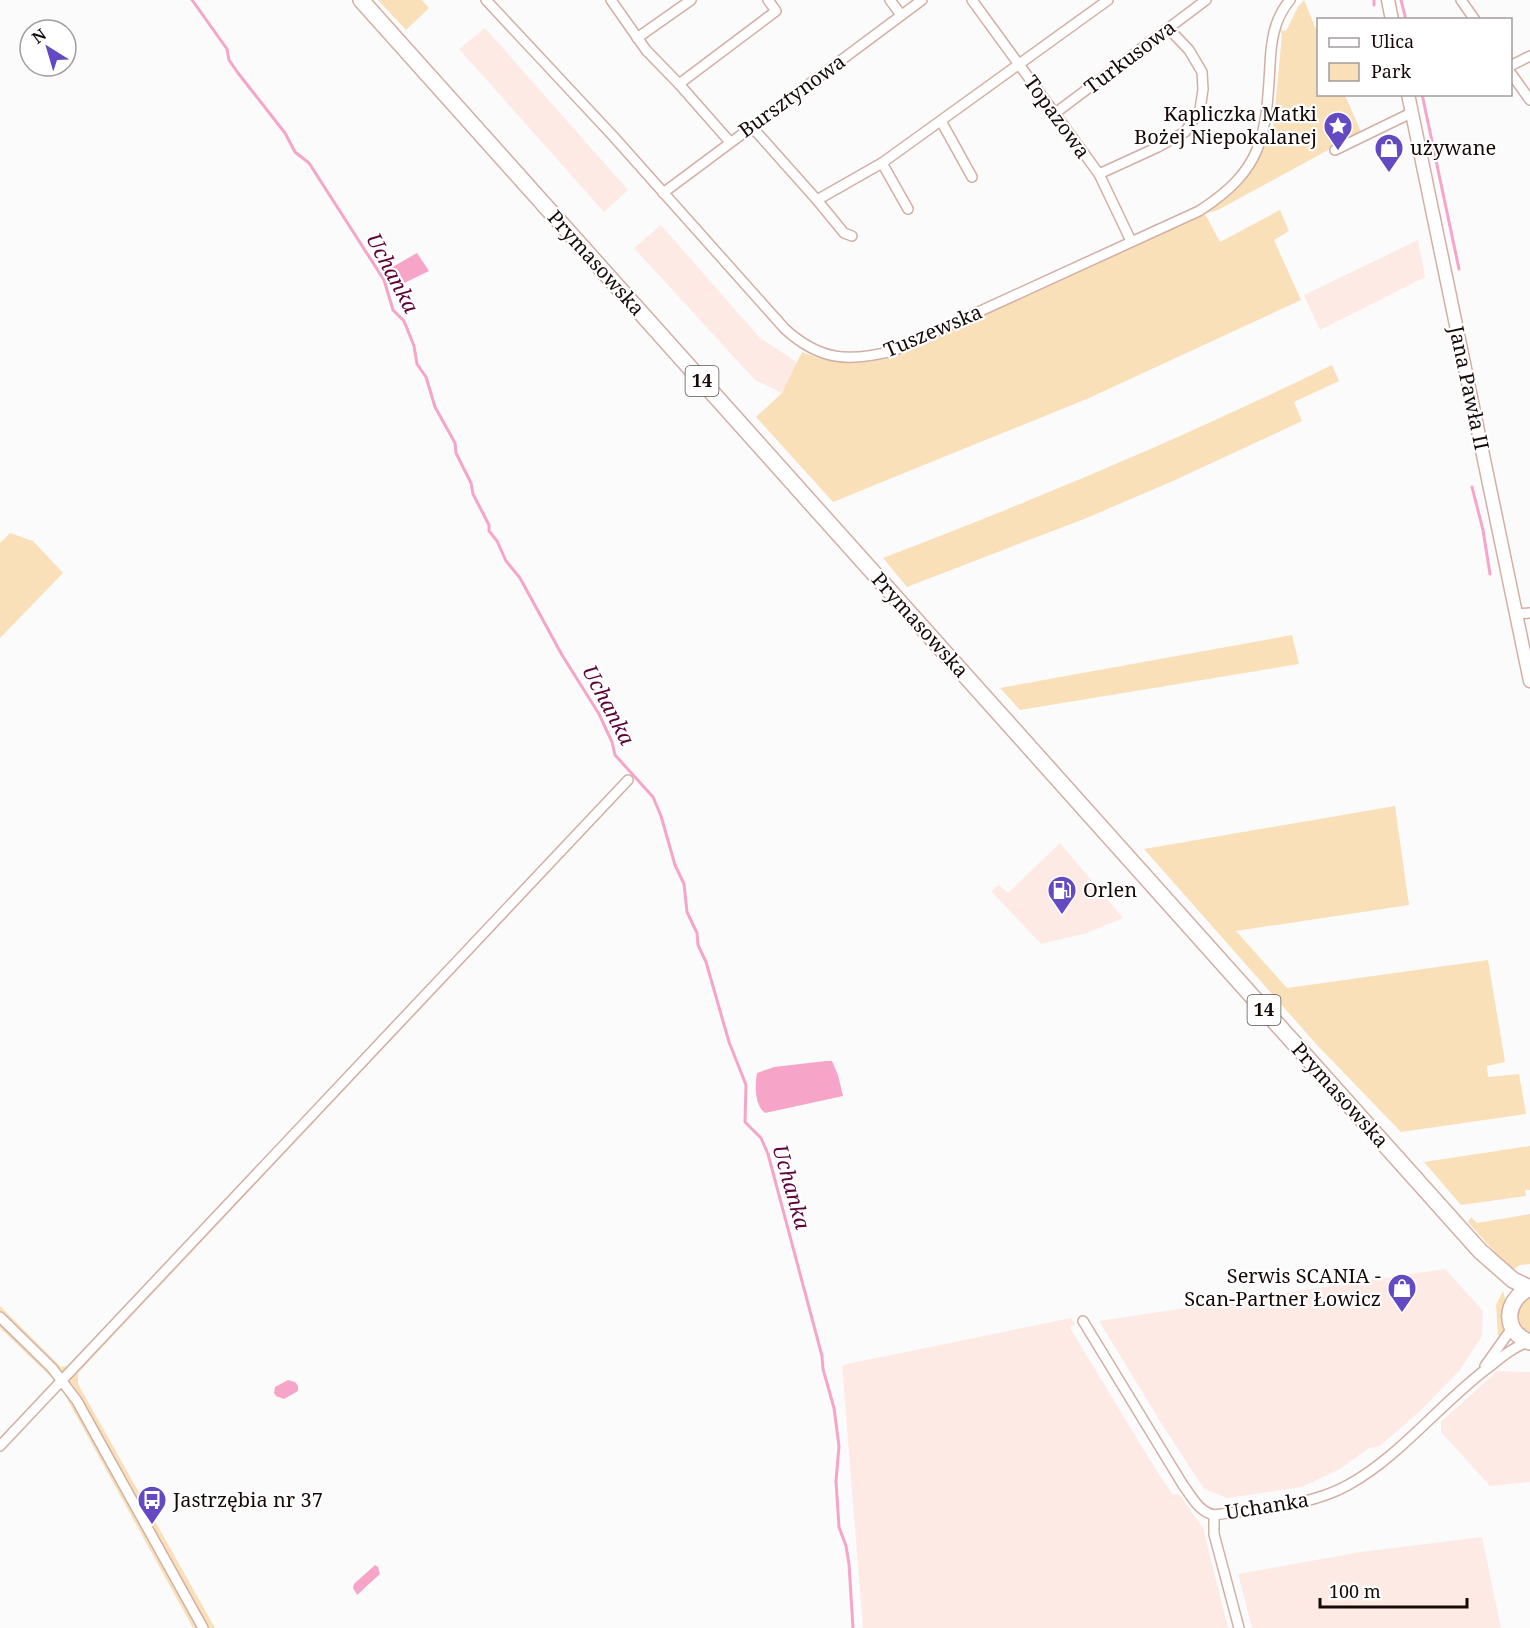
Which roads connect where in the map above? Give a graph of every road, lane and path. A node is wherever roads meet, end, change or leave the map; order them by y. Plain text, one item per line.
1 (361, 0) edge
2 (486, 0) edge
3 (611, 0) edge
4 (691, 0) edge
5 (768, 0) edge
6 (890, 0) edge
7 (922, 0) edge
8 (972, 0) edge
9 (1108, 0) edge
10 (1206, 0) edge
11 (1388, 0) edge
12 (1461, 0) edge
13 (1285, 2) edge
14 (901, 15) junction
15 (1392, 18) edge
16 (1474, 18) edge
17 (1168, 28) junction
18 (637, 38) junction
19 (1530, 56) edge
20 (1019, 64) junction
21 (1512, 65) edge
22 (1512, 75) edge
23 (679, 84) junction
24 (1408, 96) edge
25 (1530, 100) edge
26 (1412, 113) junction
27 (1054, 114) junction
28 (941, 121) junction
29 (752, 126) junction
30 (727, 139) junction
31 (1335, 150) dead end
32 (882, 163) junction
33 (1099, 174) junction
34 (972, 177) dead end
35 (663, 193) junction
36 (818, 200) junction
37 (908, 208) dead end
38 (852, 236) dead end
39 (1131, 241) junction
40 (1530, 613) edge
41 (1516, 615) junction
42 (1530, 681) edge
43 (628, 780) dead end
44 (1480, 1251) junction
45 (1530, 1288) edge
46 (1511, 1306) junction
47 (0, 1317) edge
48 (1083, 1321) dead end
49 (1512, 1328) junction
50 (1529, 1342) edge
51 (1478, 1375) junction
52 (63, 1380) junction
53 (0, 1446) edge
54 (1214, 1515) junction
55 (203, 1628) edge
56 (1239, 1628) edge

1 - 44 main road, Prymasowska / 14
2 - 35 street, Tuszewska
3 - 18 street
4 - 18 street
5 - 23 street
6 - 14 street
7 - 14 street, Bursztynowa
8 - 20 street, Topazowa
9 - 20 street
10 - 17 street, Turkusowa
11 - 15 street
12 - 16 street
13 - 39 street, Tuszewska
14 - 29 street, Bursztynowa
17 - 27 street, Turkusowa
17 - 33 street
18 - 23 street
19 - 21 street
20 - 27 street, Topazowa
20 - 28 street
22 - 25 street
23 - 30 street
24 - 26 street, Jana Pawła II
26 - 31 street
26 - 41 street, Jana Pawła II
27 - 33 street, Topazowa
28 - 32 street
28 - 34 street
29 - 30 street, Bursztynowa
29 - 36 street
30 - 35 street, Bursztynowa
32 - 36 street
32 - 37 street
33 - 39 street, Topazowa
35 - 39 street, Tuszewska
36 - 38 street
40 - 41 street
41 - 42 street, Jana Pawła II
43 - 52 street
44 - 45 main road, Prymasowska / 14
44 - 46 main road, Prymasowska / 14
45 - 46 main road, 14
46 - 49 main road, 14
47 - 52 street
48 - 54 street, Uchanka
49 - 50 main road
49 - 51 street, Uchanka
50 - 51 street, Uchanka
51 - 54 street, Uchanka
52 - 53 street
52 - 55 street
54 - 56 street

